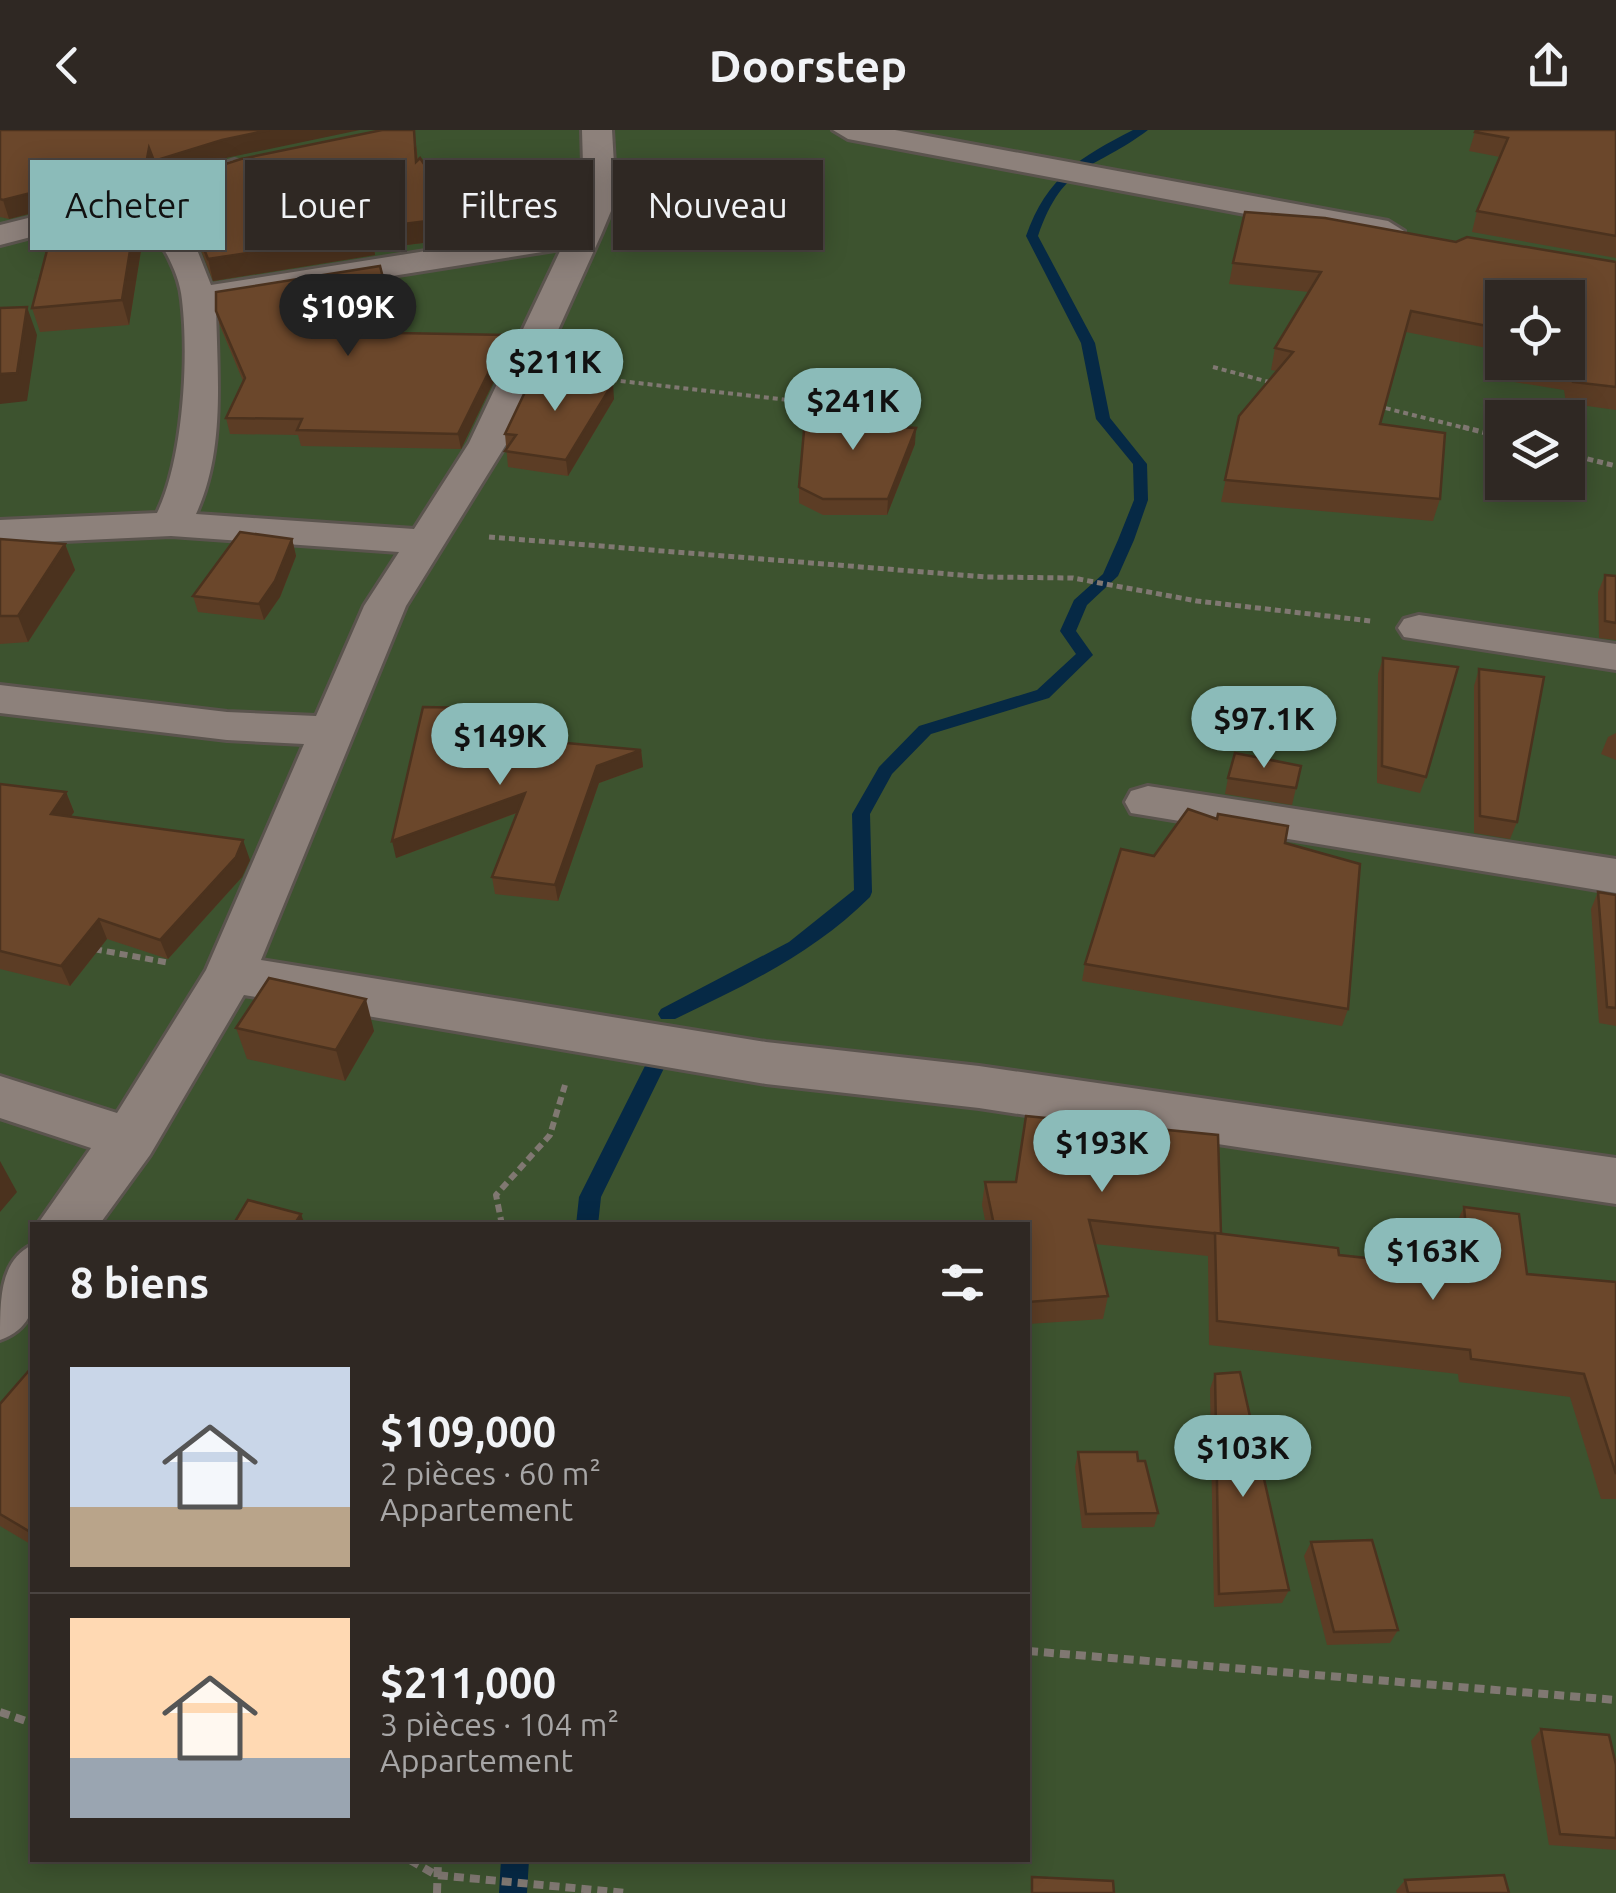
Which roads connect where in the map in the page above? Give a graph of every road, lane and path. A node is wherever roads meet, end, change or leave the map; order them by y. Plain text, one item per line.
1 (597, 130) edge
2 (848, 130) edge
3 (593, 215) edge
4 (30, 227) edge
5 (0, 235) edge
6 (1414, 236) edge
7 (181, 250) edge
8 (491, 250) edge
9 (577, 250) edge
10 (199, 297) junction
11 (1213, 367) dead end
12 (520, 371) junction
13 (1288, 386) edge
14 (1367, 404) edge
15 (884, 412) edge
16 (1485, 433) edge
17 (1585, 458) edge
18 (1616, 466) edge
19 (171, 524) junction
20 (0, 532) edge
21 (428, 542) junction
22 (1419, 628) joint
23 (1616, 657) edge
24 (0, 699) edge
25 (329, 731) junction
26 (1148, 802) dead end
27 (1616, 876) edge
28 (74, 946) edge
29 (230, 974) junction
30 (580, 1029) junction
31 (0, 1096) edge
32 (130, 1138) junction
33 (1616, 1181) edge
34 (68, 1222) edge
35 (501, 1222) edge
36 (30, 1273) edge
37 (0, 1314) edge
38 (1030, 1651) edge
39 (1616, 1700) edge
40 (0, 1712) edge
41 (30, 1722) edge
42 (413, 1862) edge
43 (438, 1862) edge
44 (436, 1875) junction
45 (437, 1893) edge
46 (627, 1893) edge

1 - 3 street
2 - 6 street
4 - 5 street
7 - 10 street
8 - 10 street
9 - 12 street
10 - 19 street
11 - 13 path
12 - 15 path
12 - 21 street
14 - 16 path
17 - 18 path
19 - 20 street
19 - 21 street
21 - 22 path
21 - 25 street
22 - 23 street
24 - 25 street
25 - 29 street
26 - 27 street
28 - 29 path
29 - 30 street
29 - 32 street
30 - 33 street
30 - 35 path
31 - 32 street
32 - 34 street
36 - 37 street
38 - 39 path
40 - 41 path
42 - 44 path
43 - 44 path
44 - 45 path
44 - 46 path

